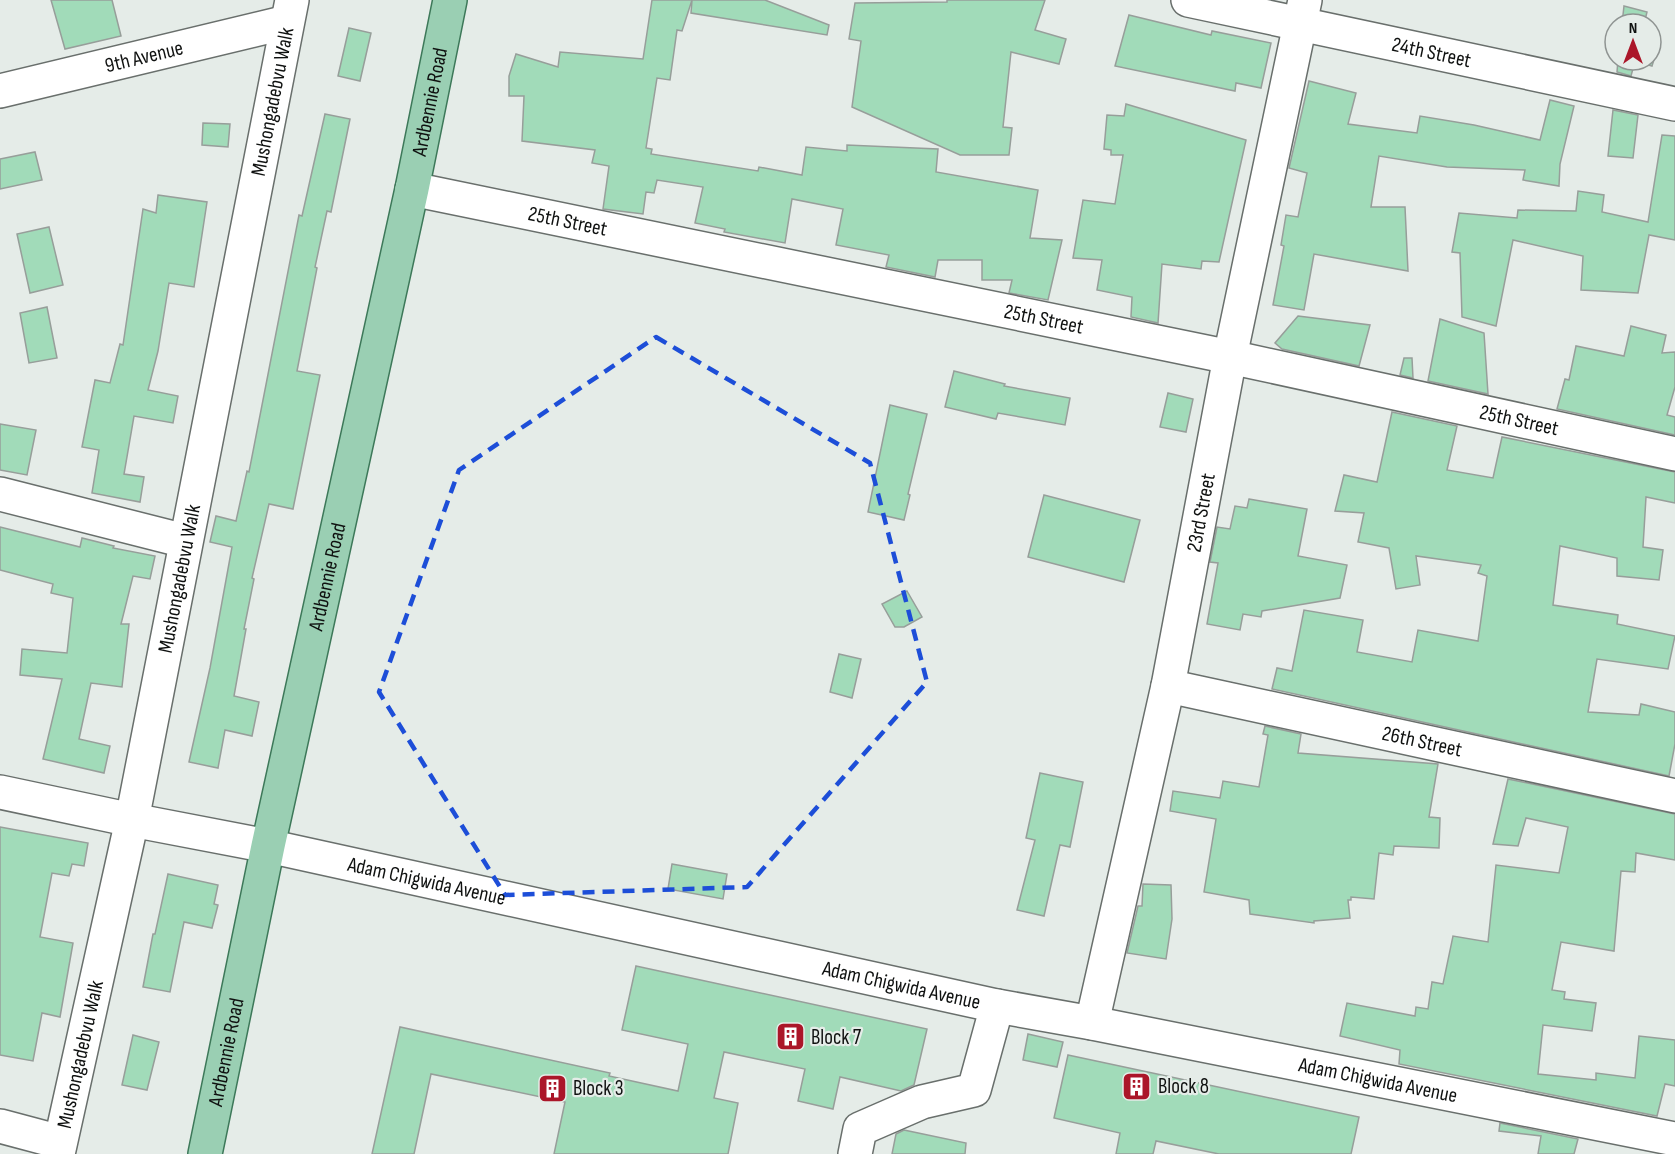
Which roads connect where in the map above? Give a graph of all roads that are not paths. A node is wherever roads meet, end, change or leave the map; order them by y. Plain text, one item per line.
1 (450, 0) edge
2 (1188, 0) edge
3 (290, 11) edge
4 (1302, 11) edge
5 (0, 91) edge
6 (1675, 104) edge
7 (412, 189) junction
8 (1230, 357) junction
9 (1675, 454) edge
10 (0, 494) edge
11 (185, 541) junction
12 (1168, 686) junction
13 (0, 792) edge
14 (1675, 796) edge
15 (132, 820) junction
16 (268, 846) junction
17 (997, 1006) junction
18 (1092, 1023) junction
19 (0, 1126) edge
20 (1675, 1139) edge
21 (59, 1148) edge
22 (205, 1154) edge
23 (855, 1154) edge

1 - 7 main road, Ardbennie Road
2 - 4 street, 24th Street
3 - 5 street, 9th Avenue
3 - 11 street, Mushongadebvu Walk
4 - 6 street, 24th Street
4 - 8 street, 23rd Street
7 - 8 street, 25th Street
7 - 16 main road, Ardbennie Road
8 - 9 street, 25th Street
8 - 12 street, 23rd Street
10 - 11 street
11 - 15 street, Mushongadebvu Walk
12 - 14 street, 26th Street
12 - 18 street, 23rd Street
13 - 15 street, Adam Chigwida Avenue
15 - 16 street, Adam Chigwida Avenue
15 - 21 street, Mushongadebvu Walk
16 - 17 street, Adam Chigwida Avenue
16 - 22 main road, Ardbennie Road
17 - 18 street, Adam Chigwida Avenue
17 - 23 street
18 - 20 street, Adam Chigwida Avenue
19 - 21 street

